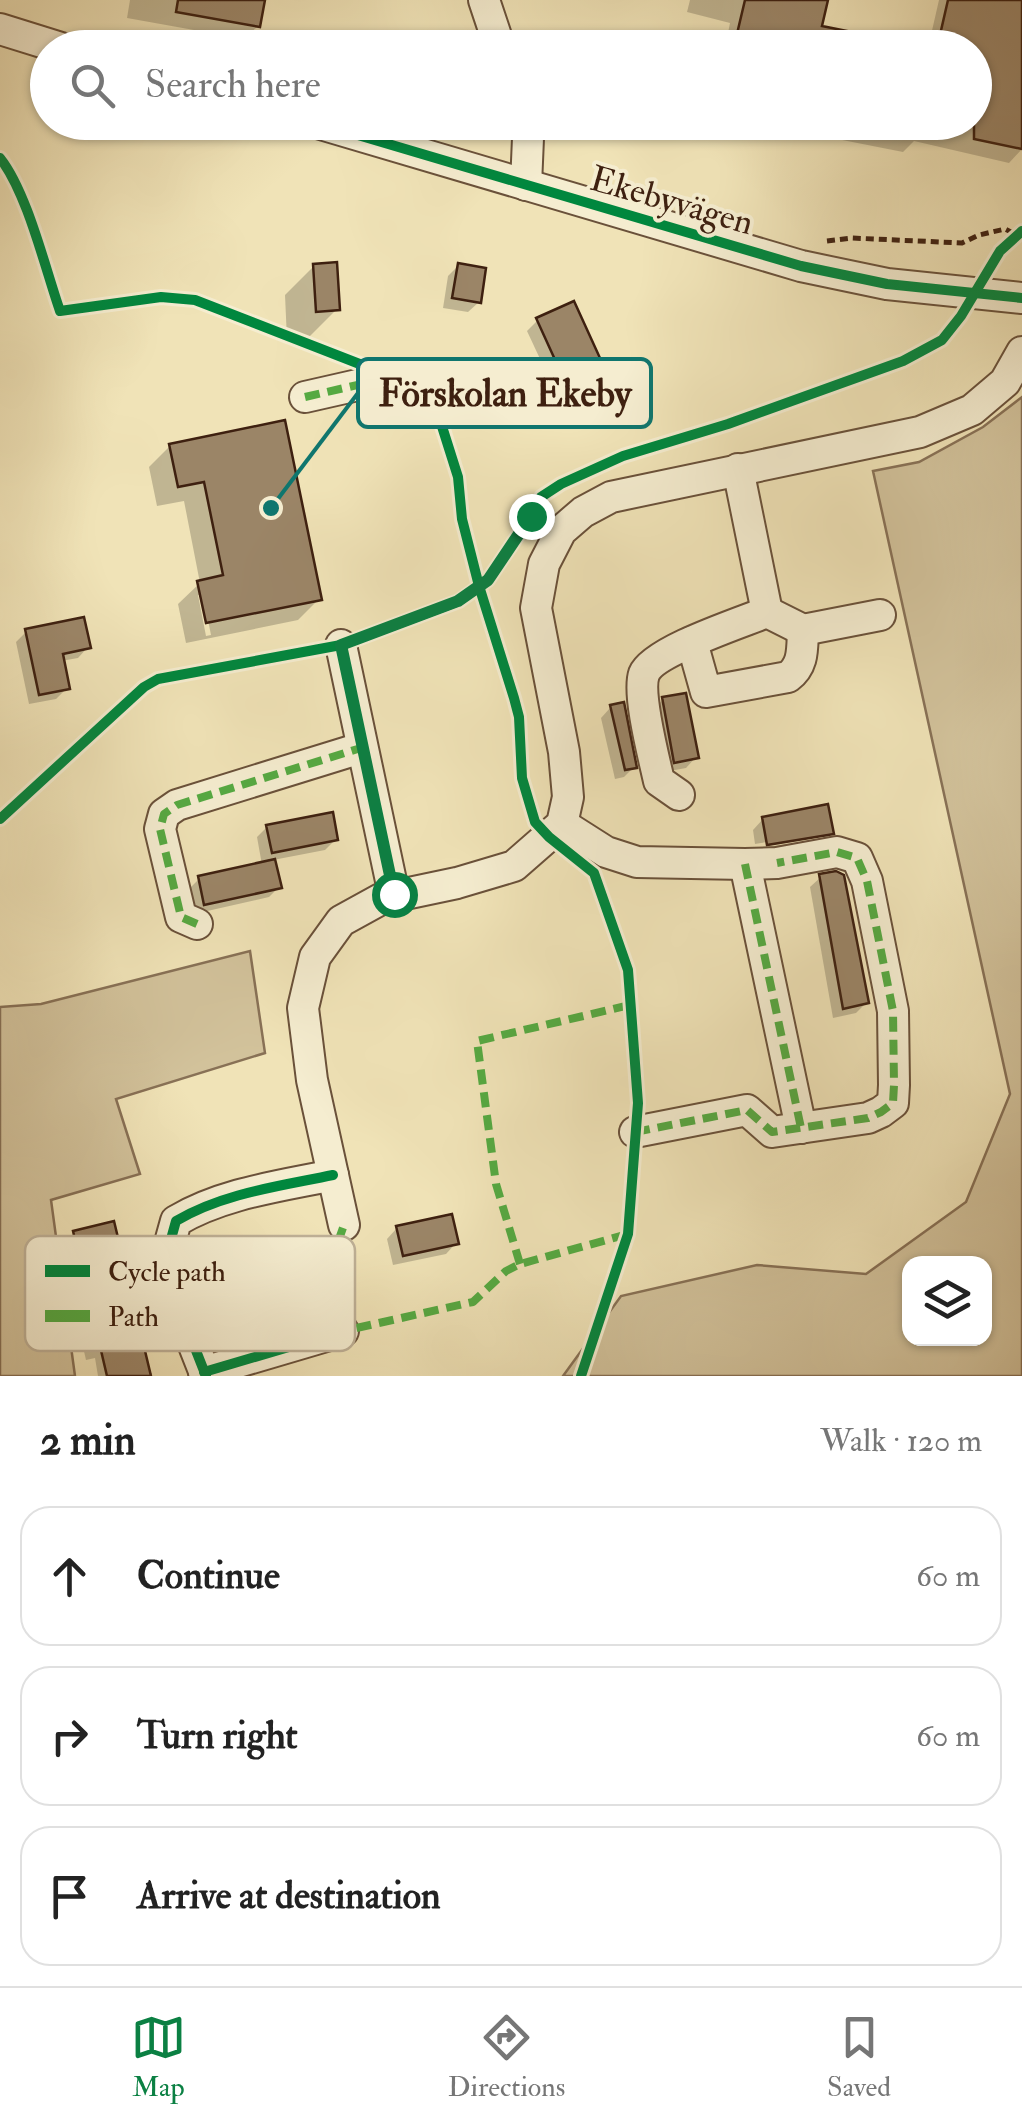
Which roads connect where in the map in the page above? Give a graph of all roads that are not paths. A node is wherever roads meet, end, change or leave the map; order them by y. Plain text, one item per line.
1 (484, 0) edge
2 (0, 30) edge
3 (494, 30) edge
4 (30, 39) edge
5 (374, 140) edge
6 (528, 140) edge
7 (526, 186) junction
8 (1022, 298) edge
9 (1022, 352) edge
10 (393, 377) dead end
11 (305, 397) dead end
12 (738, 469) junction
13 (768, 612) junction
14 (880, 615) dead end
15 (803, 630) junction
16 (692, 642) junction
17 (341, 645) dead end
18 (361, 748) junction
19 (678, 795) dead end
20 (562, 824) junction
21 (746, 864) junction
22 (394, 894) junction
23 (197, 924) dead end
24 (800, 1128) junction
25 (635, 1132) dead end
26 (334, 1176) junction
27 (344, 1225) dead end
28 (172, 1236) edge
29 (277, 1351) edge
30 (205, 1374) edge

1 - 3 street
2 - 4 street
5 - 7 street, Ekebyvägen
6 - 7 street
7 - 8 street, Ekebyvägen
9 - 12 street
10 - 11 street
12 - 13 street
12 - 20 street
13 - 15 street
13 - 16 street
14 - 15 street
15 - 16 street
16 - 19 street
17 - 18 street
18 - 22 street
18 - 23 street
20 - 21 street
20 - 22 street
21 - 24 street
21 - 24 street
22 - 26 street
24 - 25 street
26 - 27 street
26 - 28 street
29 - 30 street

